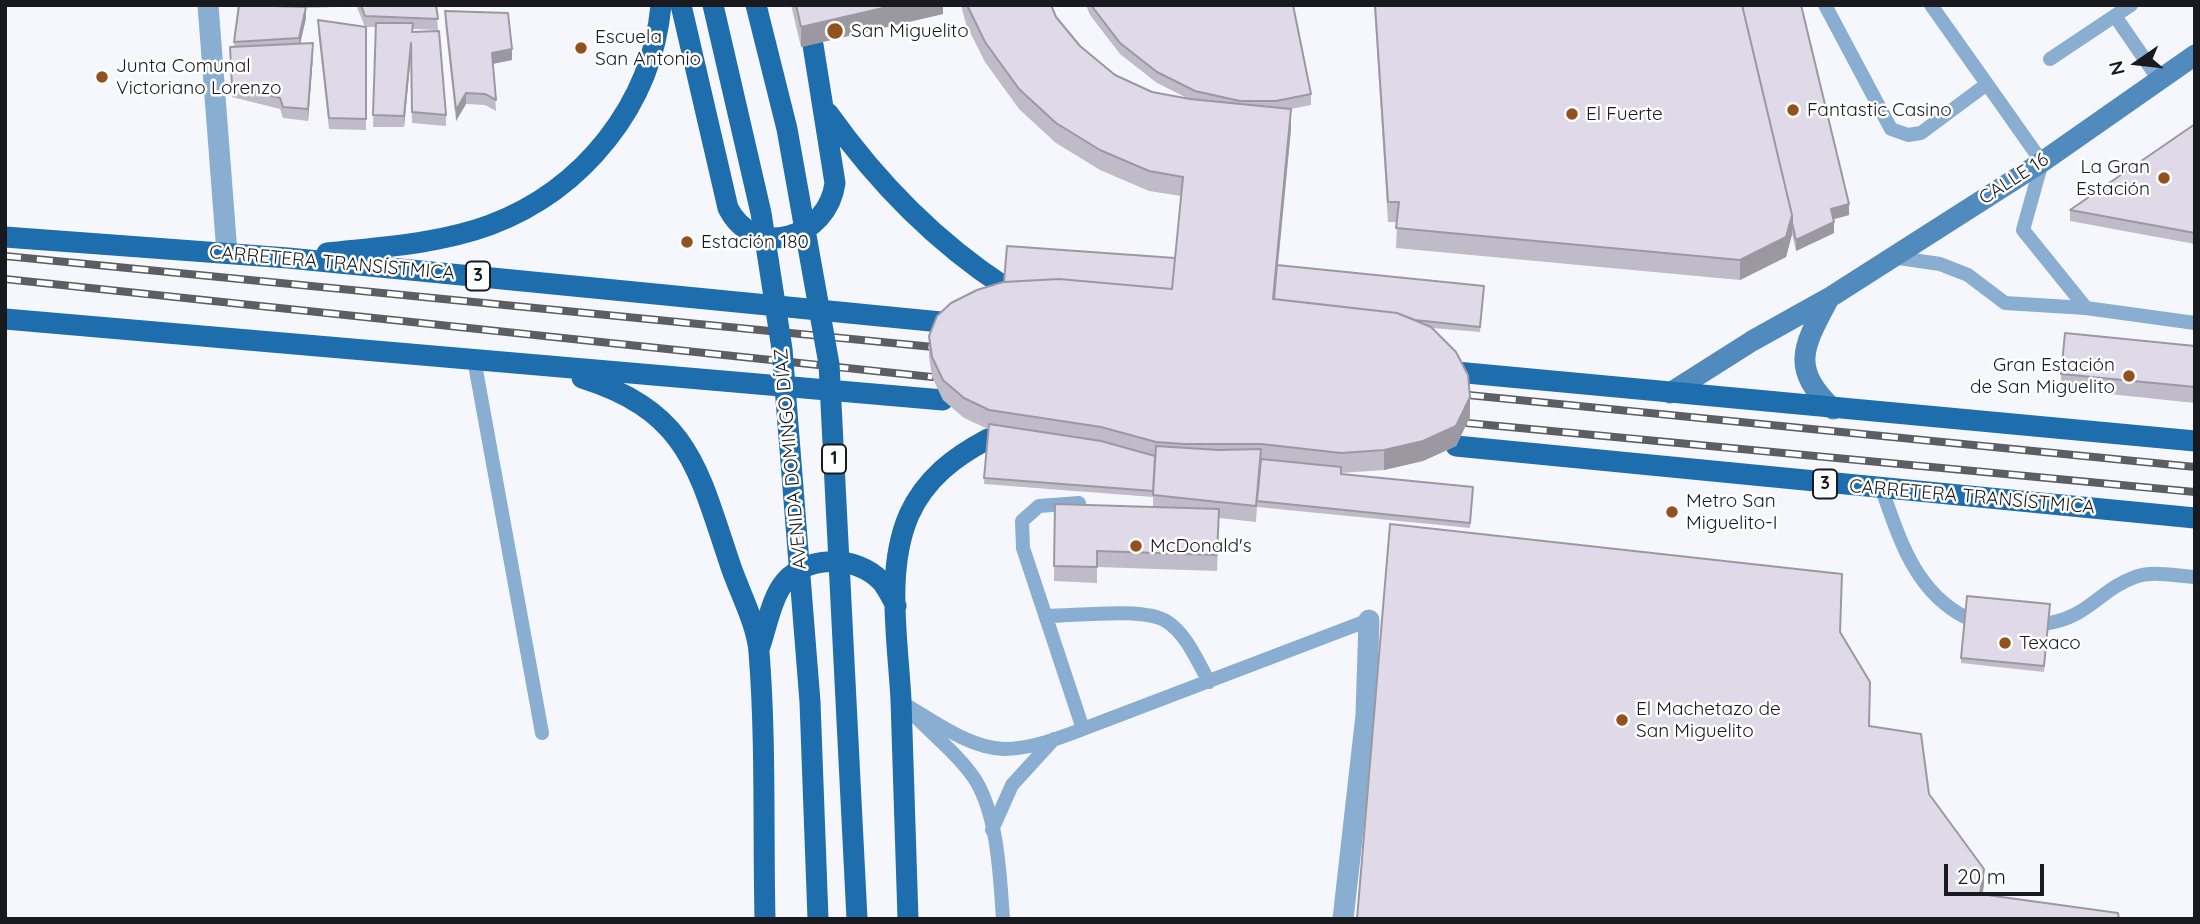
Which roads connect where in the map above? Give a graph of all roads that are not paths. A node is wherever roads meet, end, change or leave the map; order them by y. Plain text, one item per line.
1 (208, 5) edge
2 (661, 5) edge
3 (681, 5) edge
4 (713, 5) edge
5 (757, 5) edge
6 (1825, 5) edge
7 (1931, 5) edge
8 (2131, 5) edge
9 (2115, 16) junction
10 (813, 45) edge
11 (2195, 55) edge
12 (2050, 59) dead end
13 (2159, 80) junction
14 (1987, 84) junction
15 (825, 109) junction
16 (2042, 162) junction
17 (5, 237) edge
18 (228, 253) junction
19 (1892, 257) junction
20 (288, 258) junction
21 (1005, 287) edge
22 (1829, 298) junction
23 (2086, 308) junction
24 (5, 319) edge
25 (951, 323) edge
26 (2195, 323) edge
27 (474, 359) junction
28 (550, 367) junction
29 (1456, 372) edge
30 (1670, 393) junction
31 (943, 400) edge
32 (1833, 409) junction
33 (988, 439) edge
34 (2195, 441) edge
35 (1456, 446) edge
36 (1882, 490) junction
37 (1079, 503) edge
38 (2195, 518) edge
39 (2195, 577) edge
40 (896, 606) junction
41 (1047, 616) junction
42 (1965, 617) edge
43 (1369, 620) joint
44 (2049, 623) edge
45 (759, 649) junction
46 (1209, 682) junction
47 (901, 702) junction
48 (1083, 729) junction
49 (542, 733) dead end
50 (1055, 739) junction
51 (992, 832) junction
52 (765, 919) edge
53 (818, 919) edge
54 (858, 919) edge
55 (908, 919) edge
56 (1003, 919) edge
57 (1343, 919) edge

1 - 18 street
2 - 20 main road
3 - 15 main road
4 - 53 main road, AVENIDA DOMINGO DÍAZ, bridge
5 - 54 main road, AVENIDA DOMINGO DÍAZ / 1, bridge
6 - 14 lane
7 - 14 lane
8 - 9 lane
9 - 12 lane
9 - 13 lane
10 - 15 main road
11 - 13 main road, CALLE 16
13 - 16 main road, CALLE 16
14 - 16 lane
15 - 21 main road
16 - 19 main road, CALLE 16
16 - 23 lane
17 - 18 main road, CARRETERA TRANSÍSTMICA / 3
18 - 20 main road, CARRETERA TRANSÍSTMICA / 3
19 - 22 main road, CALLE 16
19 - 23 lane
20 - 25 main road, CARRETERA TRANSÍSTMICA / 3
22 - 30 main road, CALLE 16
22 - 32 main road, CALLE 16
23 - 26 lane
24 - 27 main road
27 - 28 main road
27 - 49 lane
28 - 31 main road
28 - 45 main road
29 - 30 main road
30 - 32 main road
32 - 34 main road
33 - 40 main road
35 - 36 main road, CARRETERA TRANSÍSTMICA / 3
36 - 38 main road, CARRETERA TRANSÍSTMICA / 3
36 - 42 lane
37 - 41 lane
39 - 44 lane
40 - 45 main road
40 - 47 main road
41 - 46 lane
41 - 48 lane
43 - 46 lane
43 - 57 street
45 - 52 main road
46 - 48 lane
47 - 50 lane
47 - 51 lane
47 - 55 main road
48 - 50 lane
50 - 51 lane
51 - 56 lane

